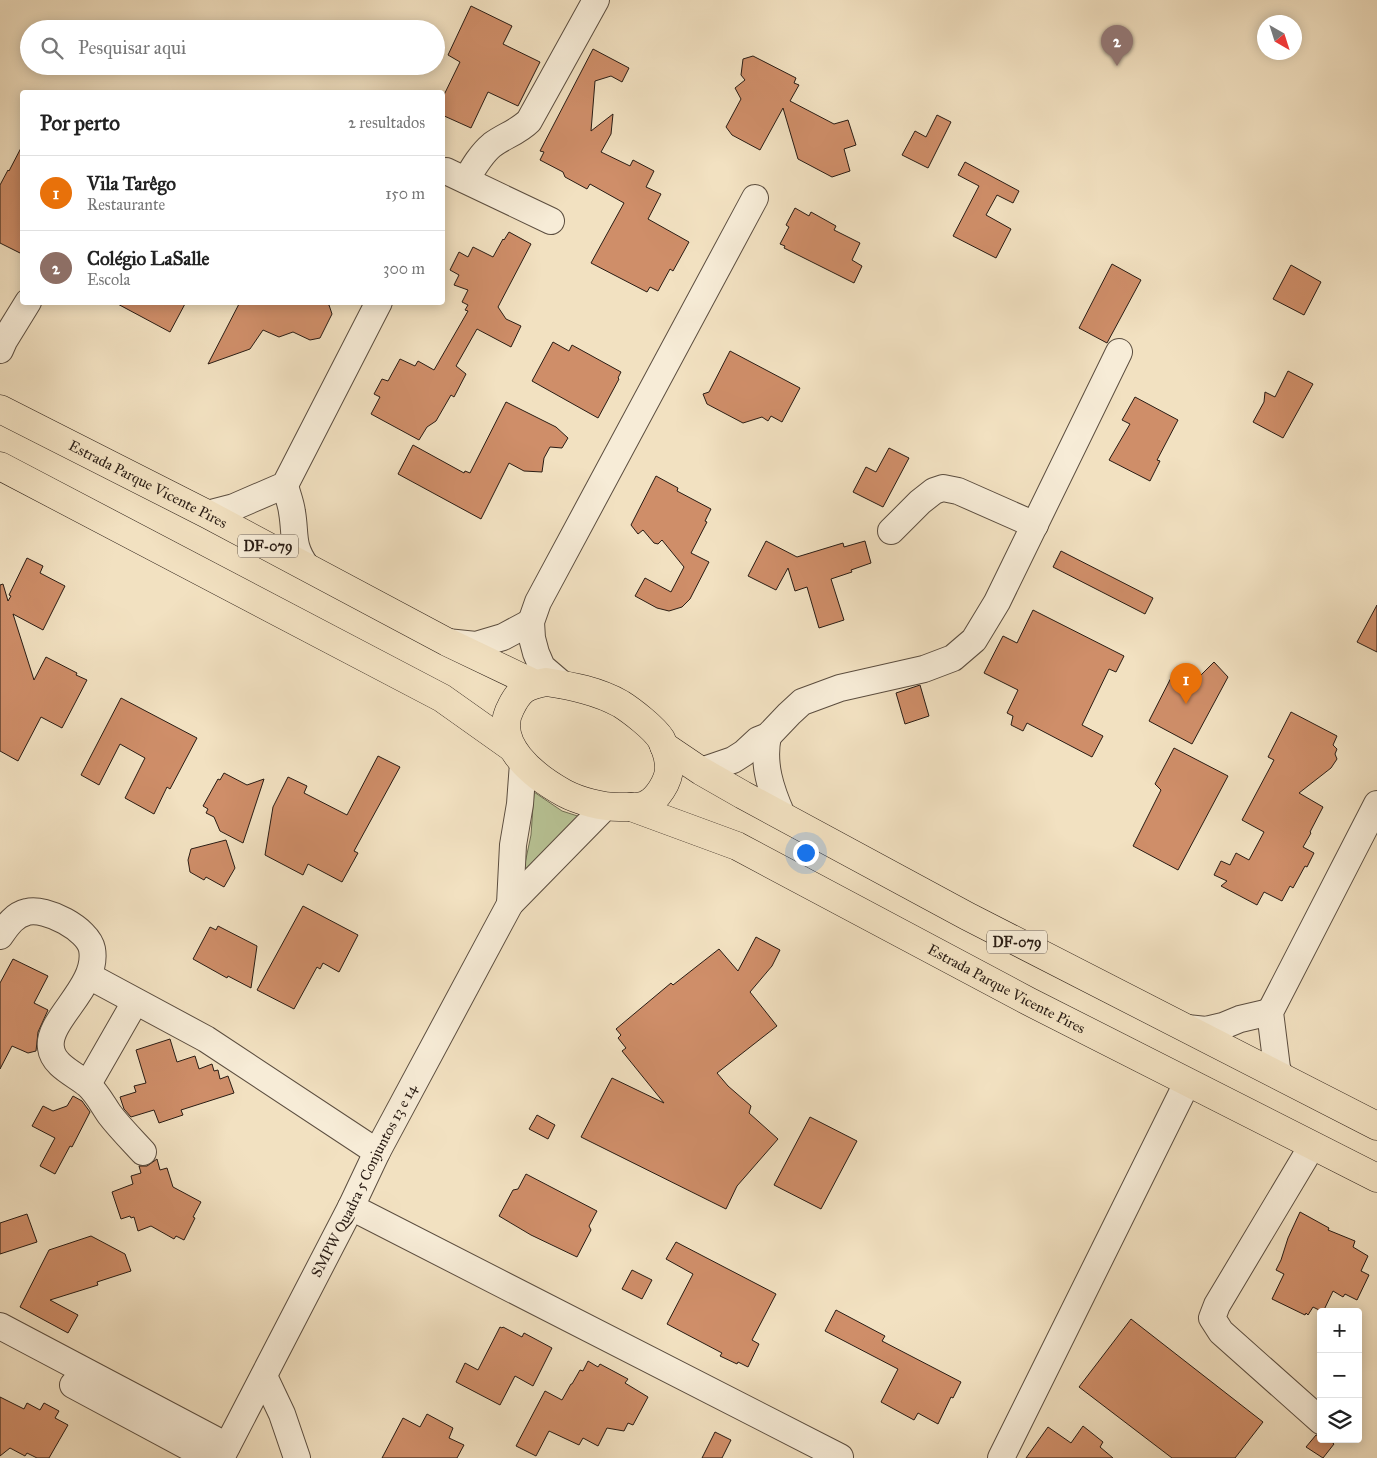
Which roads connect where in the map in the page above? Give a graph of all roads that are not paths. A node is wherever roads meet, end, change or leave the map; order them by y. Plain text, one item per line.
1 (596, 0) edge
2 (449, 175) edge
3 (755, 198) dead end
4 (551, 221) dead end
5 (26, 305) edge
6 (377, 305) edge
7 (0, 350) edge
8 (1119, 352) dead end
9 (0, 409) edge
10 (0, 466) edge
11 (285, 485) junction
12 (207, 514) junction
13 (1035, 525) junction
14 (891, 532) dead end
15 (306, 566) junction
16 (531, 622) junction
17 (447, 642) junction
18 (535, 684) junction
19 (563, 685) junction
20 (768, 736) junction
21 (664, 746) junction
22 (517, 755) junction
23 (701, 771) junction
24 (1377, 804) edge
25 (618, 807) junction
26 (782, 815) junction
27 (510, 904) junction
28 (0, 936) edge
29 (89, 976) junction
30 (135, 1002) junction
31 (1270, 1012) junction
32 (1187, 1028) junction
33 (1281, 1077) junction
34 (1187, 1083) junction
35 (88, 1084) junction
36 (1377, 1126) edge
37 (1312, 1146) junction
38 (143, 1152) dead end
39 (377, 1152) junction
40 (1377, 1178) edge
41 (351, 1207) junction
42 (0, 1326) edge
43 (0, 1346) edge
44 (264, 1376) junction
45 (97, 1387) junction
46 (1317, 1417) edge
47 (219, 1454) edge
48 (1005, 1456) edge
49 (840, 1457) edge
50 (297, 1458) edge

1 - 2 street
2 - 4 street
3 - 16 street
5 - 7 street
6 - 11 street
8 - 13 street
9 - 12 main road, Estrada Parque Vicente Pires / DF-079
10 - 22 main road
11 - 12 street
11 - 15 street
12 - 15 main road, Estrada Parque Vicente Pires / DF-079
13 - 14 street
13 - 20 street
15 - 17 main road, Estrada Parque Vicente Pires / DF-079
16 - 17 street
16 - 19 street
17 - 18 main road, Estrada Parque Vicente Pires / DF-079
18 - 19 main road, DF-079
18 - 22 main road
19 - 21 main road, DF-079
20 - 23 street
20 - 26 street
21 - 23 main road, DF-079
21 - 25 main road, DF-079
22 - 25 main road
22 - 27 street, SMPW Quadra 5 Conjuntos 13 e 14
23 - 26 main road, DF-079
24 - 31 street
25 - 27 street, SMPW Quadra 5 Conjuntos 13 e 14
25 - 34 main road, Estrada Parque Vicente Pires
26 - 32 main road, DF-079
27 - 39 street, SMPW Quadra 5 Conjuntos 13 e 14
28 - 29 street
29 - 30 street
29 - 35 street
30 - 35 street
30 - 39 street
31 - 32 street
31 - 33 street
32 - 33 main road, DF-079
33 - 36 main road, DF-079
34 - 37 main road, Estrada Parque Vicente Pires
34 - 48 street
35 - 38 street
37 - 40 main road, Estrada Parque Vicente Pires
37 - 46 street
39 - 41 street, SMPW Quadra 5 Conjuntos 13 e 14
41 - 44 street, SMPW Quadra 5 Conjuntos 13 e 14
41 - 49 street
42 - 45 street
43 - 45 street
44 - 47 street, SMPW Quadra 5 Conjuntos 13 e 14
44 - 50 street
45 - 47 street

